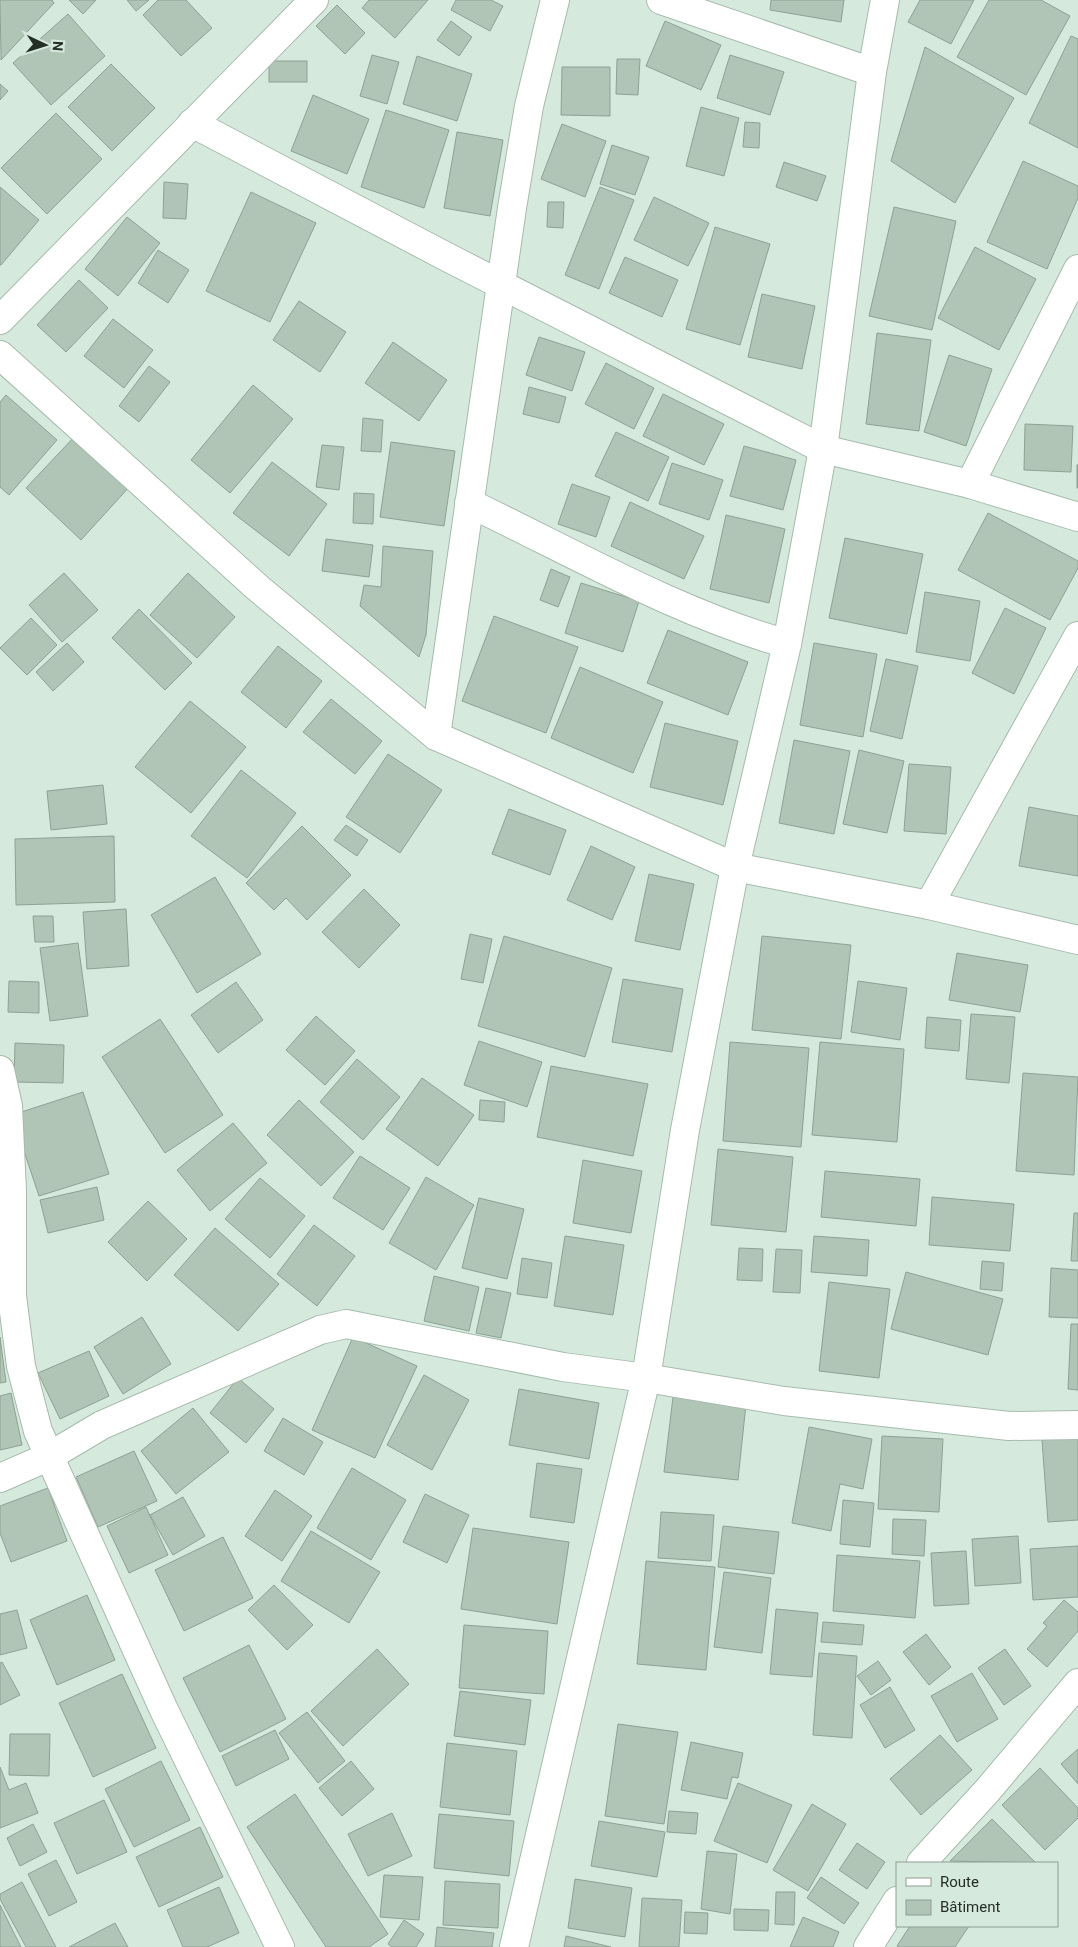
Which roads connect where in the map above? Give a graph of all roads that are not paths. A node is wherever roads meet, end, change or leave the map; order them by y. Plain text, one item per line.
1 (314, 0) edge
2 (555, 0) edge
3 (661, 0) edge
4 (885, 0) edge
5 (872, 72) junction
6 (192, 123) junction
7 (1078, 269) edge
8 (503, 285) junction
9 (0, 320) edge
10 (0, 355) edge
11 (823, 449) junction
12 (970, 484) junction
13 (469, 503) junction
14 (1078, 517) edge
15 (1078, 636) edge
16 (787, 644) junction
17 (436, 736) junction
18 (735, 867) junction
19 (929, 905) junction
20 (1078, 940) edge
21 (0, 1070) edge
22 (646, 1378) junction
23 (1078, 1425) edge
24 (48, 1457) junction
25 (0, 1478) edge
26 (1078, 1682) edge
27 (922, 1862) edge
28 (896, 1904) edge
29 (280, 1947) edge
30 (514, 1947) edge
31 (868, 1947) edge

1 - 6 street
2 - 8 street
3 - 5 street
4 - 5 street
5 - 11 street
6 - 8 street
6 - 9 street
7 - 12 street
8 - 11 street
8 - 13 street
10 - 17 street
11 - 12 street
11 - 16 street
12 - 14 street
13 - 16 street
13 - 17 street
15 - 19 street
16 - 18 street
17 - 18 street
18 - 19 street
18 - 22 street
19 - 20 street
21 - 24 street
22 - 23 street
22 - 24 street
22 - 30 street
24 - 25 street
24 - 29 street
26 - 27 street
28 - 31 street

